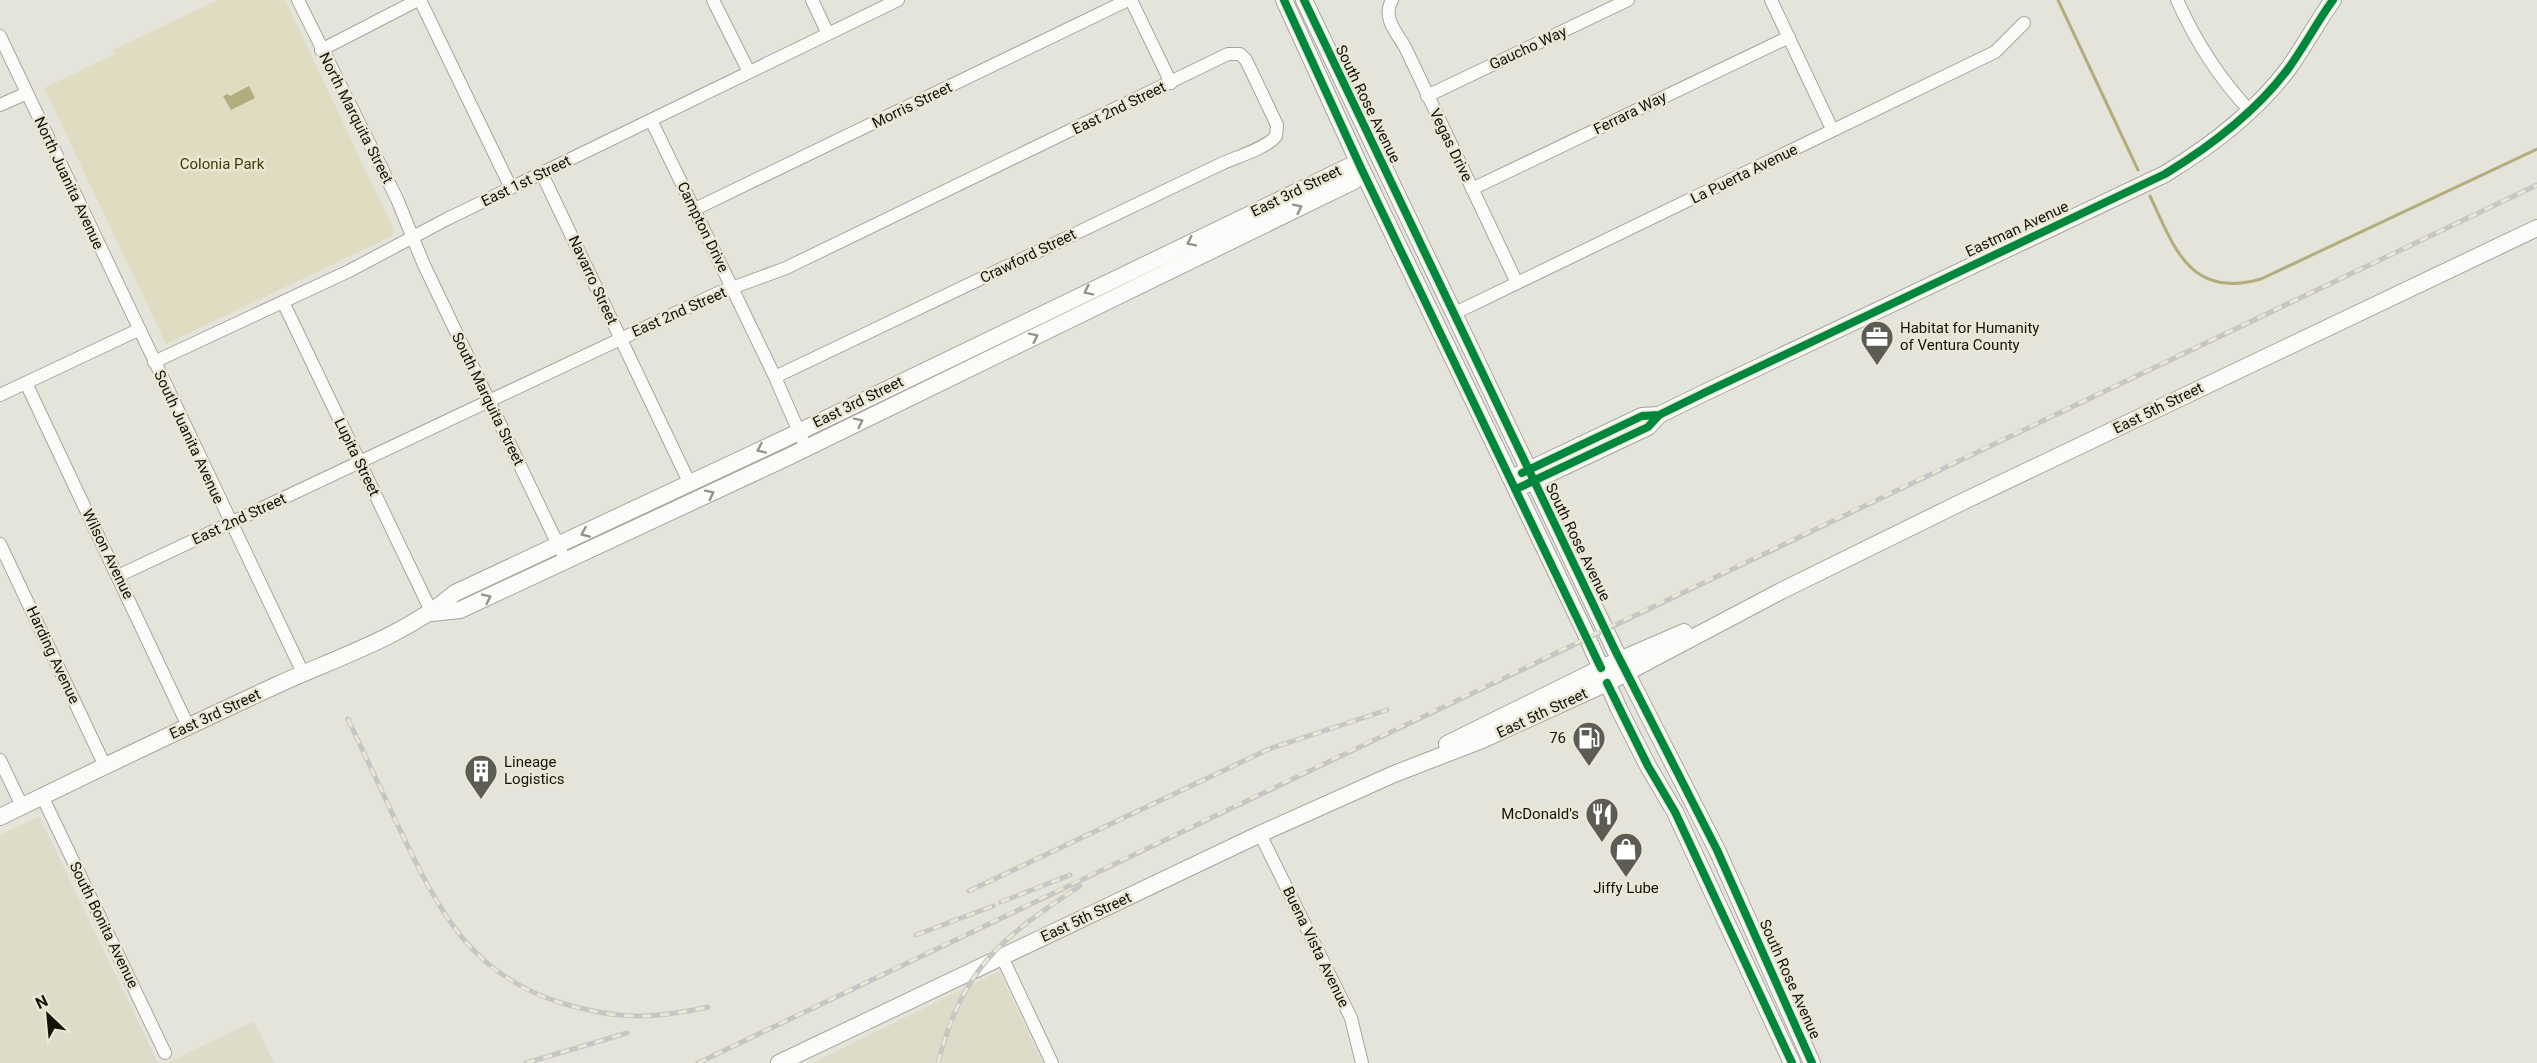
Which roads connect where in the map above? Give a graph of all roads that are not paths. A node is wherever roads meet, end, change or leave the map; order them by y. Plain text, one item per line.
1 (298, 0) edge
2 (419, 0) edge
3 (713, 0) edge
4 (812, 0) edge
5 (898, 0) edge
6 (1130, 0) edge
7 (1284, 0) edge
8 (1294, 0) edge
9 (1304, 0) edge
10 (1628, 0) edge
11 (1771, 0) edge
12 (2177, 0) edge
13 (2333, 0) edge
14 (1390, 4) edge
15 (2024, 23) dead end
16 (828, 34) junction
17 (0, 36) edge
18 (1789, 38) junction
19 (1323, 42) junction
20 (321, 50) junction
21 (749, 72) junction
22 (1171, 83) junction
23 (27, 93) junction
24 (1427, 96) junction
25 (0, 105) edge
26 (2249, 110) junction
27 (651, 120) junction
28 (1832, 129) junction
29 (1278, 133) joint
30 (1379, 159) junction
31 (1361, 168) junction
32 (542, 174) junction
33 (511, 188) junction
34 (1472, 189) junction
35 (695, 209) junction
36 (2537, 228) edge
37 (413, 237) junction
38 (1517, 283) junction
39 (733, 288) junction
40 (283, 302) junction
41 (1455, 313) junction
42 (138, 330) junction
43 (620, 338) junction
44 (154, 362) junction
45 (776, 377) junction
46 (26, 383) junction
47 (0, 395) edge
48 (489, 401) junction
49 (799, 432) junction
50 (806, 448) junction
51 (360, 462) junction
52 (1532, 475) junction
53 (690, 484) junction
54 (1514, 484) junction
55 (649, 503) junction
56 (657, 519) junction
57 (230, 523) junction
58 (0, 544) edge
59 (558, 545) junction
60 (566, 561) junction
61 (118, 576) junction
62 (432, 613) junction
63 (1623, 666) junction
64 (303, 673) junction
65 (1604, 675) junction
66 (188, 726) junction
67 (0, 760) edge
68 (105, 766) junction
69 (42, 796) junction
70 (22, 806) junction
71 (0, 817) edge
72 (1260, 834) junction
73 (1704, 872) junction
74 (1002, 957) junction
75 (1771, 970) junction
76 (165, 1053) dead end
77 (779, 1063) edge
78 (1052, 1063) edge
79 (1362, 1063) edge
80 (1792, 1063) edge
81 (1812, 1063) edge

1 - 20 street, North Marquita Street
2 - 20 street
2 - 33 street
3 - 21 street
4 - 16 street
5 - 16 street, East 1st Street
6 - 22 street
6 - 35 street, Morris Street
7 - 31 main road, South Rose Avenue
8 - 19 main road
9 - 19 main road, South Rose Avenue
10 - 24 street, Gaucho Way
11 - 18 street
12 - 26 street
13 - 26 main road, Eastman Avenue
14 - 24 street, Vegas Drive
15 - 28 street, La Puerta Avenue
16 - 21 street, East 1st Street
17 - 23 street, North Juanita Avenue
18 - 28 street
18 - 34 street, Ferrara Way
19 - 30 main road, South Rose Avenue
20 - 37 street, North Marquita Street
21 - 27 street, East 1st Street
22 - 29 street, East 2nd Street
22 - 39 street, East 2nd Street
23 - 25 street
23 - 42 street, North Juanita Avenue
24 - 34 street, Vegas Drive
26 - 52 main road, Eastman Avenue
27 - 32 street, East 1st Street
27 - 35 street, Campton Drive
28 - 38 street, La Puerta Avenue
29 - 45 street, Crawford Street
30 - 31 main road
30 - 41 main road, South Rose Avenue
31 -> 49 main road, East 3rd Street
50 -> 31 main road, East 3rd Street
31 - 54 main road, South Rose Avenue
32 - 33 street, East 1st Street
32 - 43 street, Navarro Street
33 - 37 street, East 1st Street
34 - 38 street, Vegas Drive
35 - 39 street, Campton Drive
36 - 63 main road, East 5th Street
37 - 40 street, East 1st Street
37 - 48 street, South Marquita Street
38 - 41 street, La Puerta Avenue
39 - 43 street, East 2nd Street
39 - 45 street, Campton Drive
40 - 44 street, East 1st Street
40 - 51 street, Lupita Street
41 - 52 main road, South Rose Avenue
42 - 44 street, South Juanita Avenue
42 - 46 street
43 - 48 street, East 2nd Street
43 - 53 street, Navarro Street
44 - 57 street, South Juanita Avenue
45 - 49 street, Campton Drive
46 - 47 street
46 - 61 street, Wilson Avenue
48 - 51 street, East 2nd Street
48 - 59 street, South Marquita Street
49 - 50 street, Campton Drive
49 -> 53 main road, East 3rd Street
56 -> 50 main road, East 3rd Street
51 - 57 street, East 2nd Street
51 - 62 street, Lupita Street
52 - 54 main road, Eastman Avenue
52 - 63 main road, South Rose Avenue
53 - 55 main road, East 3rd Street
54 - 65 main road, South Rose Avenue
55 - 56 street
55 -> 59 main road, East 3rd Street
56 - 60 main road, East 3rd Street
57 - 61 street, East 2nd Street
57 - 64 street, South Juanita Avenue
58 - 68 street, Harding Avenue
59 - 60 street, South Marquita Street
59 - 62 main road, East 3rd Street
62 -> 60 main road, East 3rd Street
61 - 66 street, Wilson Avenue
62 - 64 main road, East 3rd Street
63 - 65 main road, East 5th Street
63 - 75 main road, South Rose Avenue
64 - 66 main road, East 3rd Street
65 - 72 main road, East 5th Street
65 - 73 main road, South Rose Avenue
66 - 68 main road, East 3rd Street
67 - 70 street
68 - 69 main road, East 3rd Street
69 - 70 main road, East 3rd Street
69 - 76 street, South Bonita Avenue
70 - 71 main road, East 3rd Street
72 - 74 main road, East 5th Street
72 - 79 street, Buena Vista Avenue
73 - 75 main road
73 - 80 main road, South Rose Avenue
74 - 77 main road, East 5th Street
74 - 78 street
75 - 81 main road, South Rose Avenue

